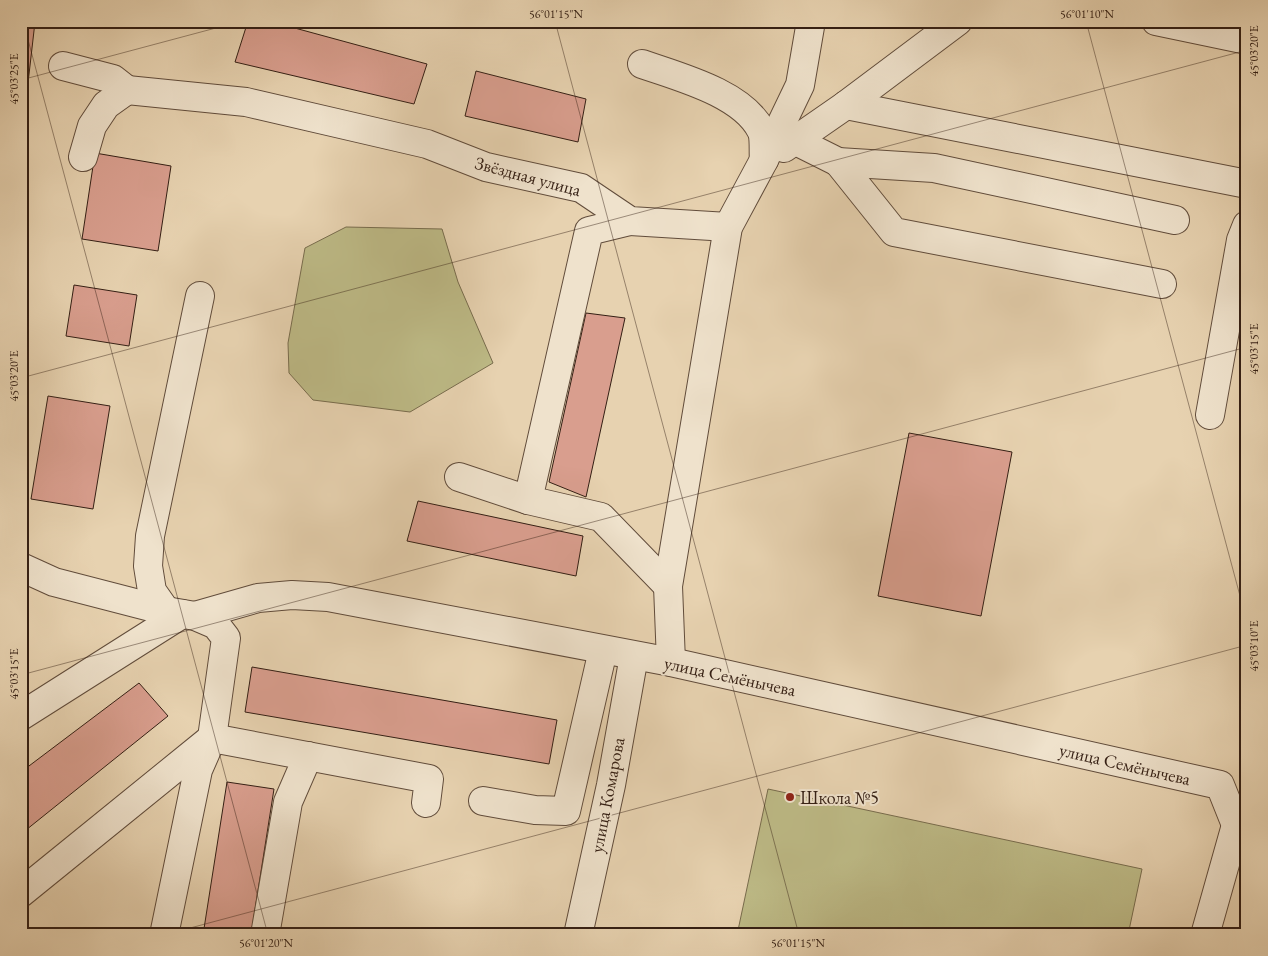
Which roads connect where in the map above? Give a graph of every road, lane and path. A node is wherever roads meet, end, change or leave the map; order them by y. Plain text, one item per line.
1 (811, 21) edge
2 (958, 21) edge
3 (1156, 21) edge
4 (1247, 40) edge
5 (642, 64) dead end
6 (63, 66) dead end
7 (127, 90) junction
8 (846, 105) junction
9 (796, 141) junction
10 (83, 157) dead end
11 (764, 160) junction
12 (838, 162) junction
13 (1247, 184) edge
14 (1175, 220) dead end
15 (630, 221) junction
16 (1247, 225) edge
17 (728, 227) junction
18 (1162, 284) dead end
19 (200, 296) dead end
20 (1210, 415) dead end
21 (459, 478) dead end
22 (528, 500) junction
23 (21, 567) edge
24 (668, 586) junction
25 (181, 614) junction
26 (603, 650) junction
27 (634, 656) junction
28 (671, 662) junction
29 (21, 716) edge
30 (212, 738) junction
31 (308, 756) junction
32 (483, 801) dead end
33 (426, 803) dead end
34 (1242, 824) edge
35 (21, 893) edge
36 (164, 935) edge
37 (265, 935) edge
38 (578, 935) edge
39 (1205, 935) edge

1 - 11 street
2 - 8 street
3 - 4 street
5 - 11 street
6 - 7 street
7 - 10 street
7 - 15 street, Звёздная улица
8 - 9 street
8 - 13 street
9 - 11 street
9 - 12 street
11 - 17 street
12 - 14 street
12 - 18 street
15 - 17 street
15 - 22 street
16 - 20 street
17 - 24 street
19 - 25 street
21 - 22 street
22 - 24 street
23 - 25 street
24 - 28 street
25 - 26 street, улица Семёнычева
25 - 29 street
25 - 30 street
26 - 27 street, улица Семёнычева
26 - 32 street
27 - 28 street, улица Семёнычева
27 - 38 street, улица Комарова
28 - 34 street, улица Семёнычева
30 - 31 street
30 - 35 street
30 - 36 street
31 - 33 street
31 - 37 street
34 - 39 street

